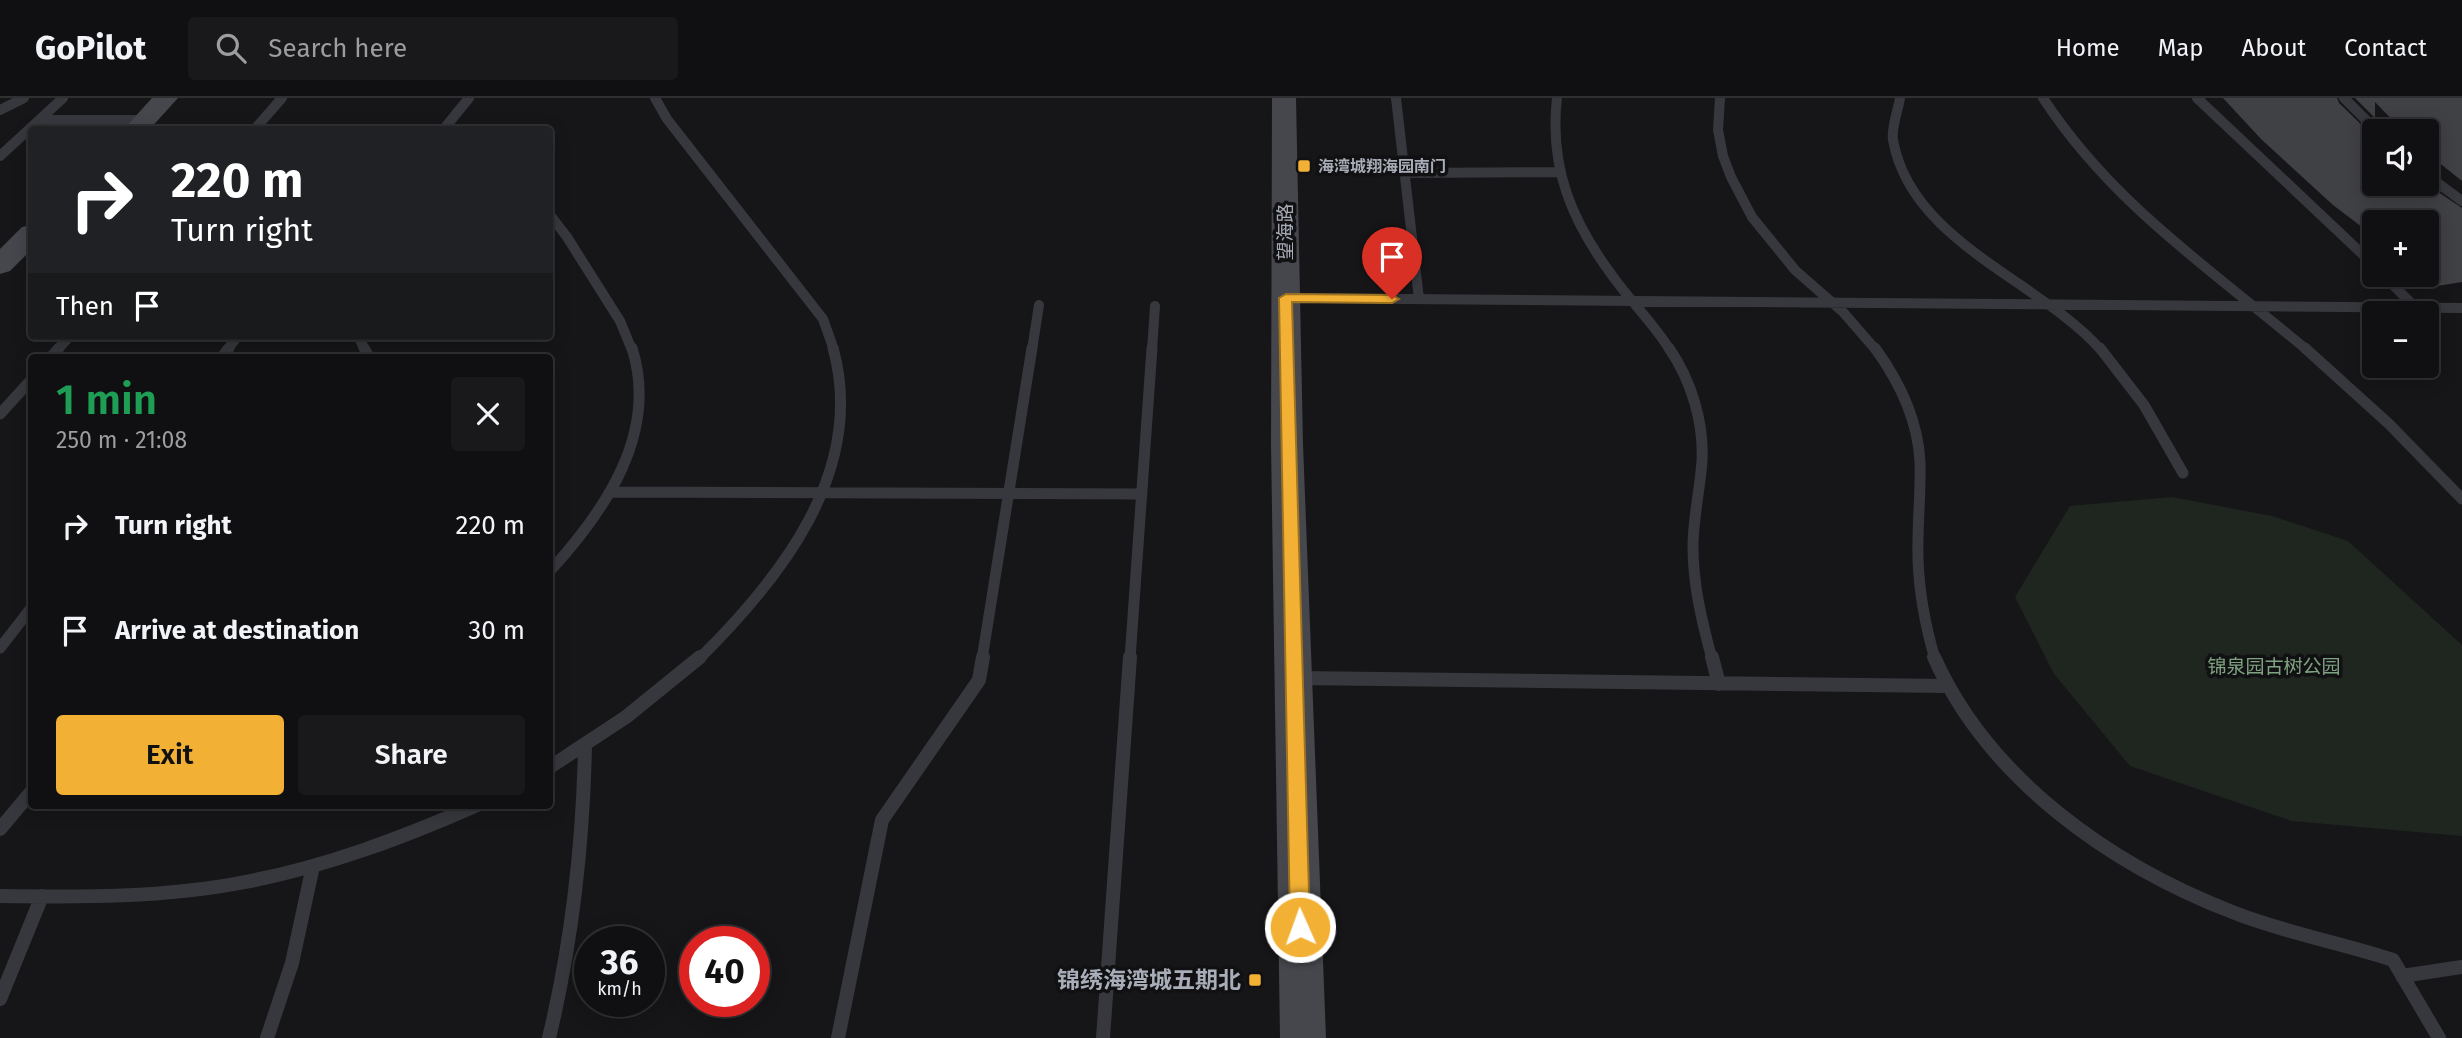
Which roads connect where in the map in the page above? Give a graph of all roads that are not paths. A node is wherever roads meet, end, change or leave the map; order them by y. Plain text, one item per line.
1 (24, 98) edge
2 (62, 98) edge
3 (166, 98) edge
4 (282, 98) edge
5 (469, 98) edge
6 (1284, 98) edge
7 (1396, 98) edge
8 (1557, 98) edge
9 (1720, 98) edge
10 (1900, 98) edge
11 (2043, 98) edge
12 (2197, 98) edge
13 (2344, 98) edge
14 (657, 99) edge
15 (0, 110) edge
16 (2365, 119) edge
17 (39, 120) junction
18 (139, 125) edge
19 (32, 126) edge
20 (258, 126) edge
21 (446, 126) edge
22 (28, 130) edge
23 (0, 156) edge
24 (1560, 172) junction
25 (1403, 173) junction
26 (2439, 183) edge
27 (2462, 201) edge
28 (553, 220) edge
29 (28, 237) edge
30 (2362, 254) edge
31 (0, 265) edge
32 (2396, 287) edge
33 (1286, 298) junction
34 (1419, 299) junction
35 (1632, 301) junction
36 (2409, 301) edge
37 (1832, 303) junction
38 (2047, 304) junction
39 (1039, 305) dead end
40 (1155, 306) dead end
41 (2255, 306) junction
42 (2362, 307) edge
43 (2439, 308) edge
44 (2462, 308) edge
45 (66, 340) edge
46 (235, 340) edge
47 (54, 354) edge
48 (224, 354) edge
49 (28, 383) edge
50 (0, 414) edge
51 (2183, 473) dead end
52 (612, 492) junction
53 (823, 493) junction
54 (1009, 493) junction
55 (1142, 494) junction
56 (2462, 499) edge
57 (553, 567) edge
58 (28, 612) edge
59 (0, 648) edge
60 (1293, 678) junction
61 (1719, 684) junction
62 (1948, 686) junction
63 (585, 746) junction
64 (553, 765) edge
65 (28, 796) edge
66 (468, 809) edge
67 (0, 829) edge
68 (313, 866) junction
69 (0, 896) edge
70 (42, 897) junction
71 (2462, 967) edge
72 (2402, 976) junction
73 (0, 999) edge
74 (267, 1038) edge
75 (550, 1038) edge
76 (838, 1038) edge
77 (1103, 1038) edge
78 (1303, 1038) edge
79 (2439, 1038) edge

1 - 15 lane
2 - 17 lane
3 - 18 street
4 - 20 lane
5 - 21 lane
6 - 33 street, 望海路
7 - 25 lane
8 - 24 lane
9 - 37 lane
10 - 38 lane
11 - 41 lane
12 - 30 lane
13 - 16 lane
14 - 53 lane
17 - 18 lane
17 - 19 lane
22 - 23 lane
24 - 25 lane
24 - 35 lane
25 - 34 lane
26 - 27 lane
28 - 52 lane
29 - 31 street
32 - 36 lane
33 - 34 lane
33 - 60 street, 望海路
34 - 35 lane
35 - 37 lane
35 - 61 lane
37 - 38 lane
37 - 62 lane
38 - 41 lane
38 - 51 lane
39 - 54 lane
40 - 55 lane
41 - 42 lane
41 - 56 lane
43 - 44 lane
45 - 47 lane
46 - 48 lane
49 - 50 lane
52 - 53 lane
52 - 57 lane
53 - 54 lane
53 - 63 lane
54 - 55 lane
54 - 76 lane
55 - 77 lane
58 - 59 lane
60 - 61 lane
60 - 78 street, 望海路
61 - 62 lane
62 - 72 lane
63 - 64 lane
63 - 75 lane
65 - 67 lane
66 - 68 lane
68 - 70 lane
68 - 74 lane
69 - 70 lane
70 - 73 lane
71 - 72 lane
72 - 79 lane

